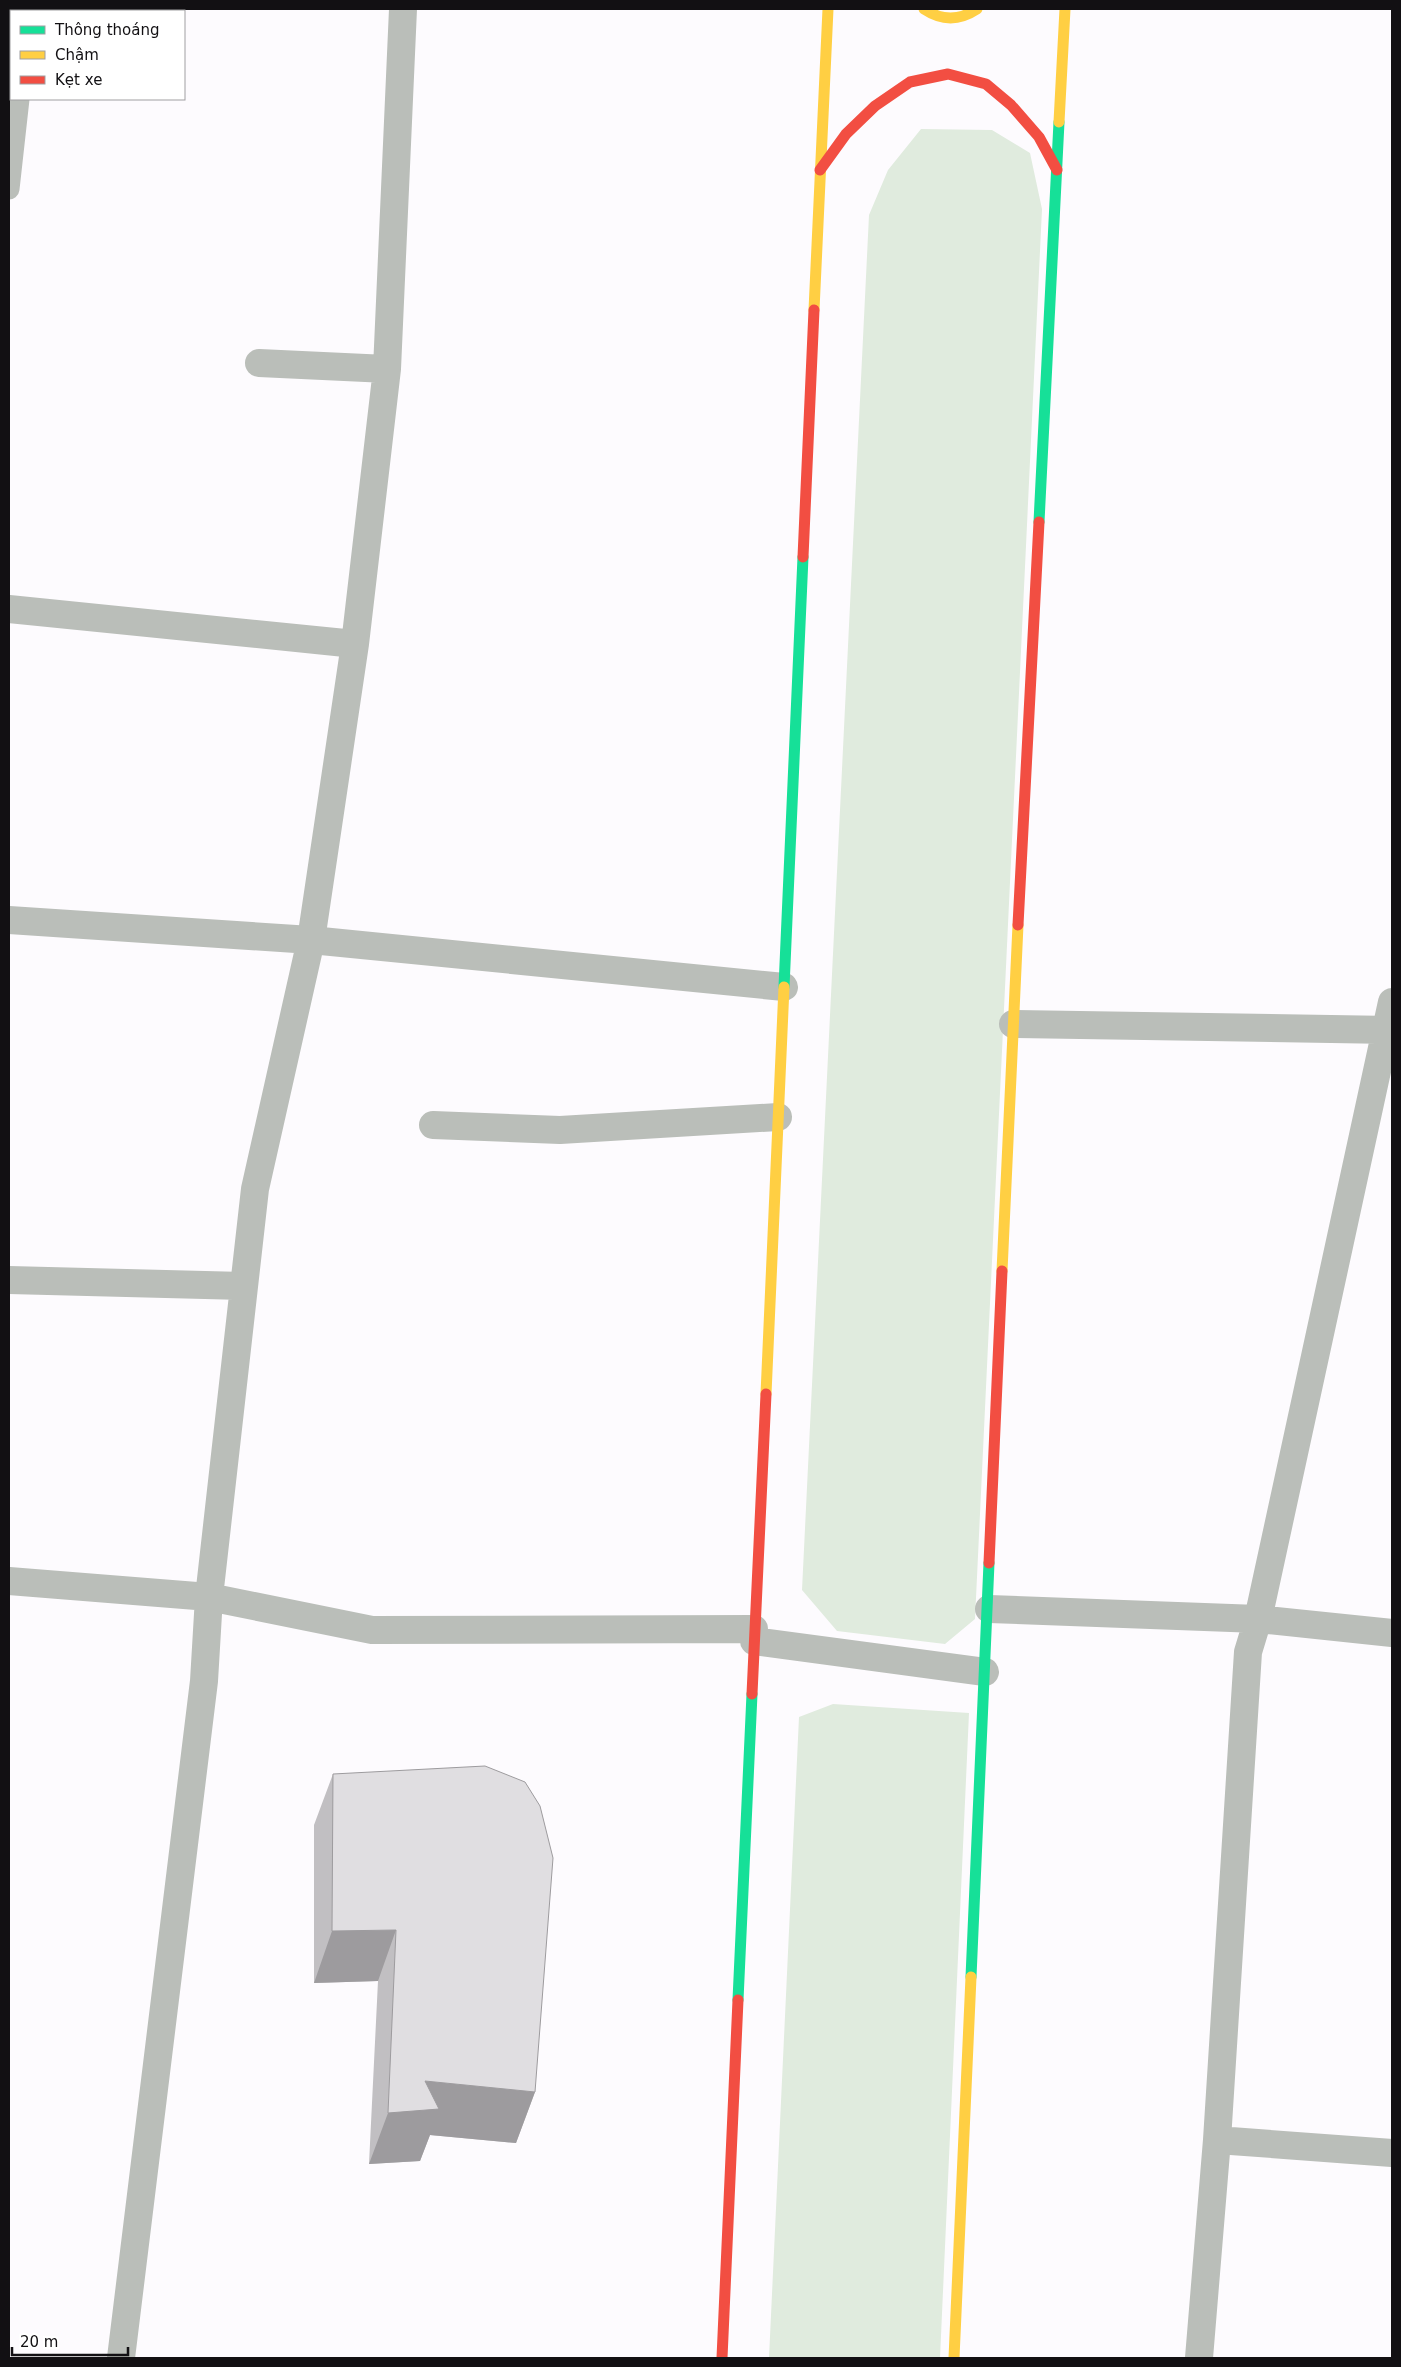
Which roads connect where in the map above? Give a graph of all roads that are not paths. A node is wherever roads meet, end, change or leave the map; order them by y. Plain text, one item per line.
1 (403, 9) edge
2 (828, 9) edge
3 (924, 9) edge
4 (977, 9) edge
5 (1065, 9) edge
6 (19, 100) edge
7 (820, 170) junction
8 (1058, 171) junction
9 (9, 189) edge
10 (259, 363) dead end
11 (387, 369) junction
12 (9, 609) edge
13 (355, 644) junction
14 (9, 920) edge
15 (311, 940) junction
16 (784, 987) junction
17 (1392, 1002) edge
18 (1014, 1024) junction
19 (1390, 1030) edge
20 (778, 1117) junction
21 (433, 1125) dead end
22 (9, 1280) edge
23 (244, 1286) junction
24 (9, 1581) edge
25 (208, 1597) junction
26 (989, 1609) junction
27 (1258, 1619) junction
28 (1392, 1633) edge
29 (754, 1635) junction
30 (985, 1672) junction
31 (1217, 2140) junction
32 (1392, 2153) edge
33 (121, 2358) edge
34 (722, 2358) edge
35 (954, 2358) edge
36 (1199, 2358) edge

1 - 11 street
2 - 7 street
3 - 4 street
5 - 8 street
6 - 9 lane
7 - 8 street
7 - 16 street
8 - 18 street
10 - 11 street
11 - 13 street
12 - 13 street
13 - 15 street
14 - 15 street
15 - 16 street
15 - 23 street
16 - 20 street
17 - 19 street
18 - 19 street
18 - 26 street
19 - 27 street
20 - 21 street
20 - 29 street
22 - 23 street
23 - 25 street
24 - 25 street
25 - 29 street
25 - 33 street
26 - 27 street
26 - 30 street
27 - 28 street
27 - 31 street
29 - 30 street
29 - 34 street
30 - 35 street
31 - 32 street
31 - 36 street

